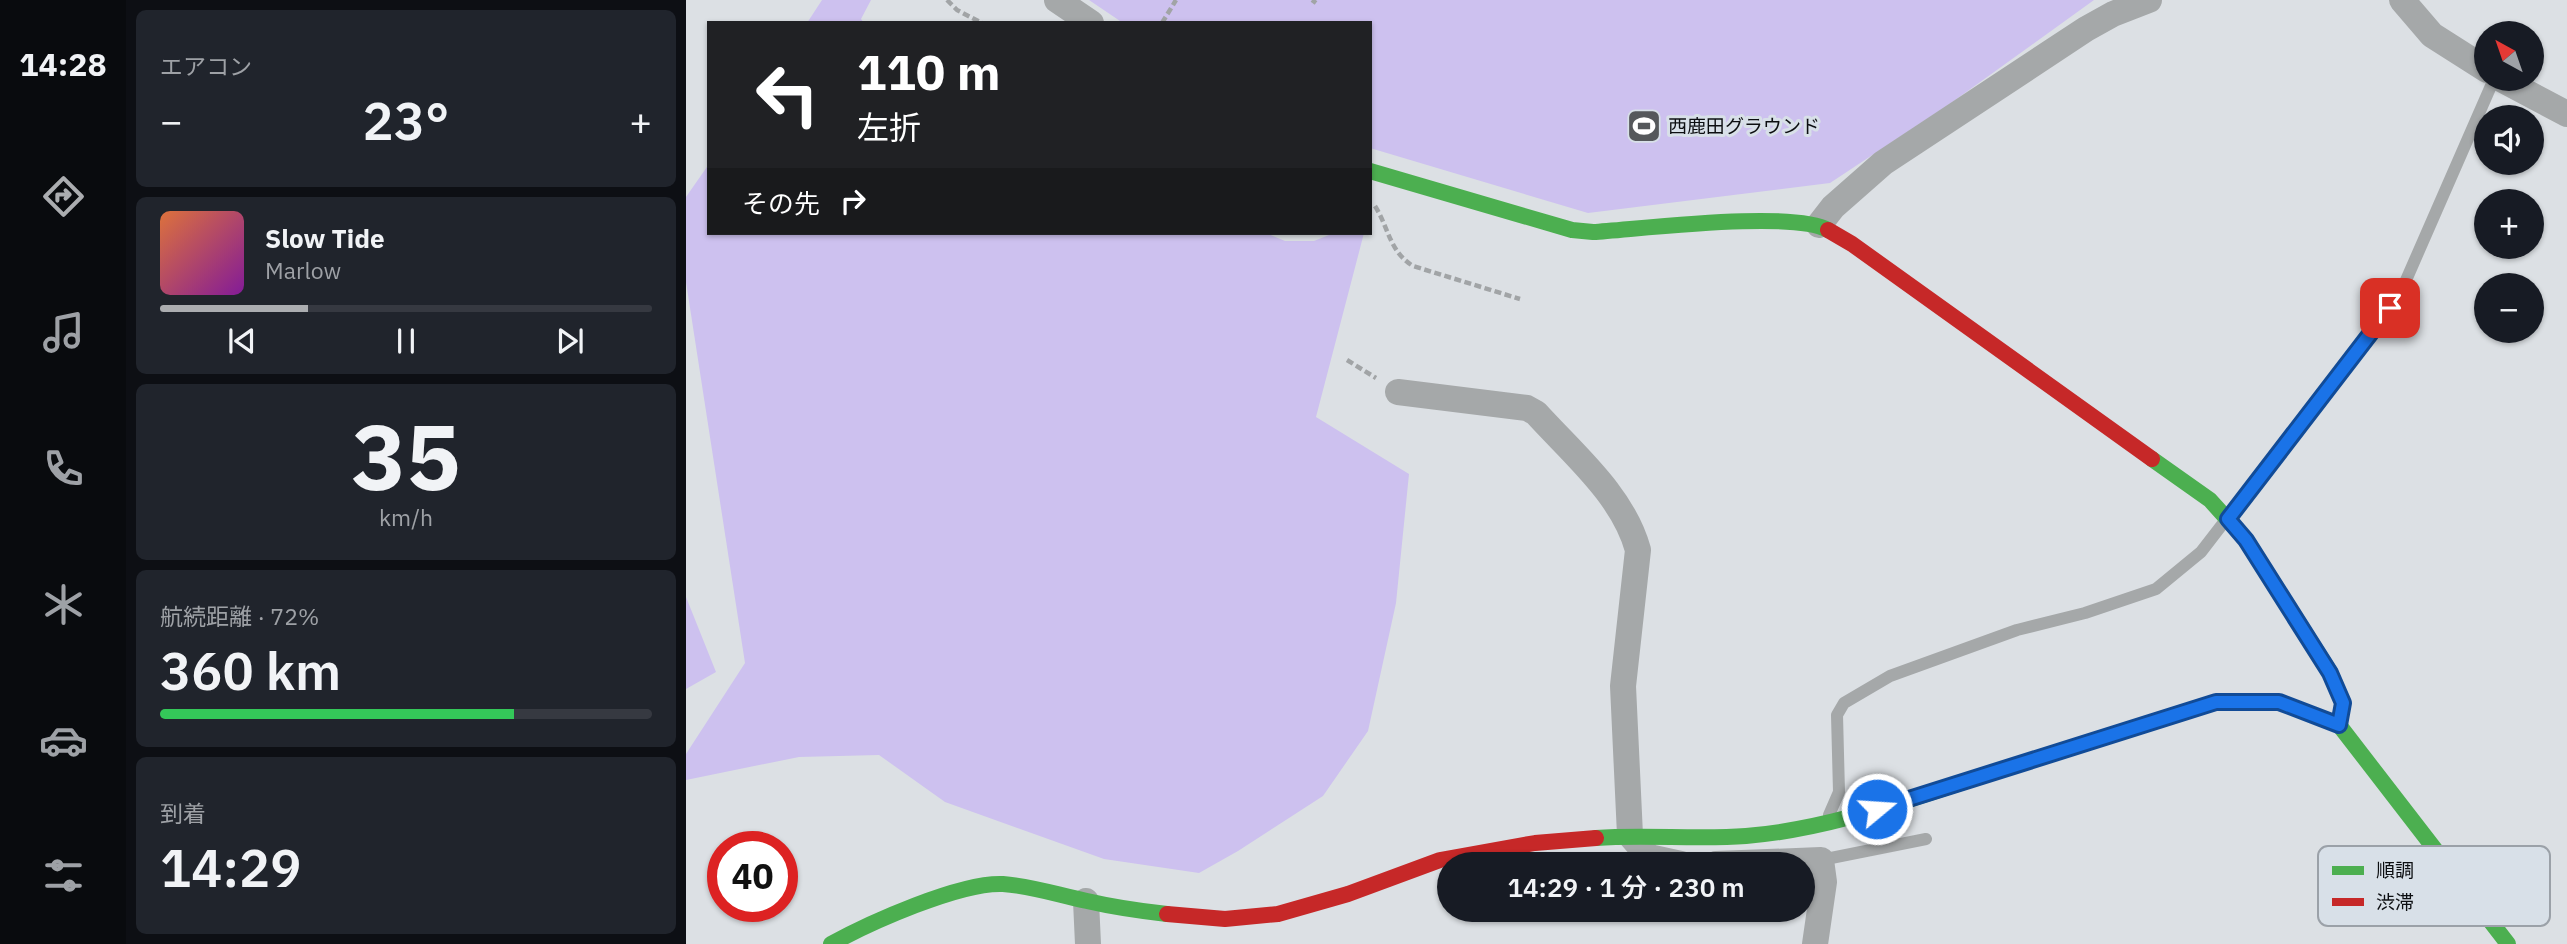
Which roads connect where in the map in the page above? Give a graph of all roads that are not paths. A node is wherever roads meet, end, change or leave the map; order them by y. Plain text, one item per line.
1 (1057, 0) edge
2 (2148, 0) edge
3 (2402, 0) edge
4 (1088, 21) edge
5 (2474, 62) edge
6 (2489, 91) edge
7 (2524, 91) edge
8 (2567, 114) edge
9 (1372, 172) edge
10 (1819, 225) junction
11 (1398, 391) road end
12 (2228, 519) junction
13 (2339, 725) junction
14 (1825, 825) junction
15 (1630, 835) junction
16 (1926, 839) dead end
17 (2432, 846) edge
18 (1645, 852) edge
19 (1815, 860) edge
20 (1821, 860) junction
21 (1086, 901) junction
22 (2494, 926) edge
23 (831, 944) edge
24 (1088, 944) edge
25 (1815, 944) edge
26 (2508, 944) edge

1 - 4 street
2 - 10 street
3 - 5 street
6 - 12 lane
7 - 8 street
9 - 10 street
10 - 12 street
11 - 15 street
12 - 13 street
12 - 14 lane
13 - 14 street
13 - 17 street
14 - 15 street
15 - 18 street
15 - 21 street
16 - 20 lane
19 - 20 street
20 - 25 street
21 - 23 street
21 - 24 street
22 - 26 street

